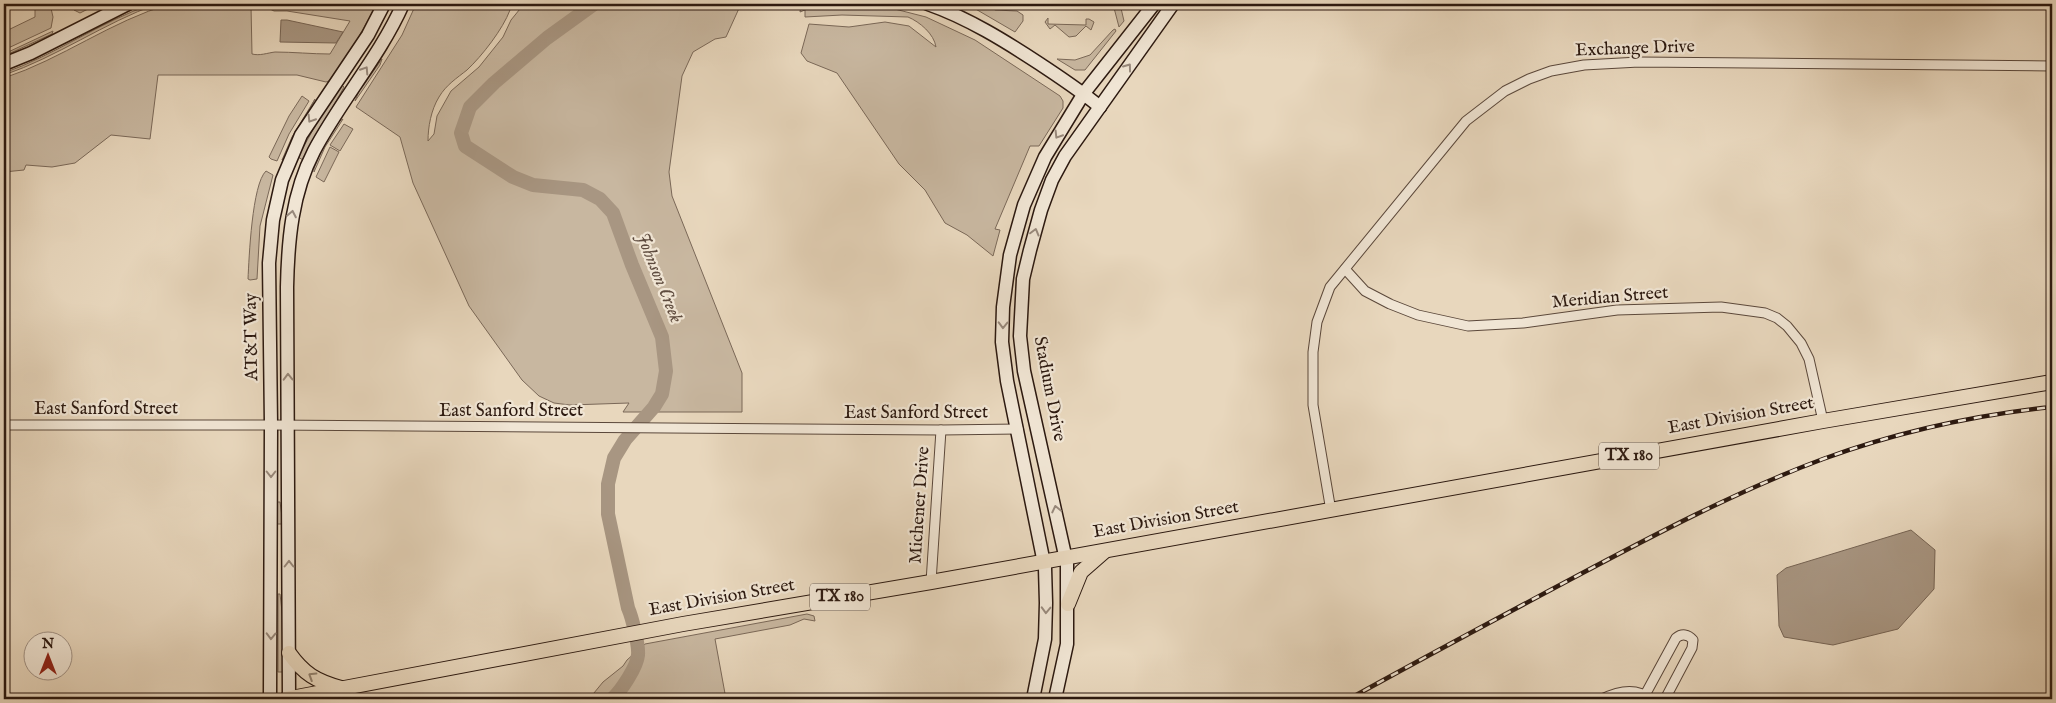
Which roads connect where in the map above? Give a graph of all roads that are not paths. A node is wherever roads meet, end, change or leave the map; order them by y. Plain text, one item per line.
1 (128, 4) edge
2 (384, 4) edge
3 (403, 4) edge
4 (928, 4) edge
5 (1154, 4) edge
6 (1173, 4) edge
7 (4, 64) edge
8 (2052, 66) edge
9 (1084, 93) junction
10 (1100, 107) junction
11 (1345, 269) junction
12 (1007, 276) junction
13 (1023, 279) junction
14 (2052, 382) edge
15 (1823, 420) junction
16 (4, 425) edge
17 (271, 425) junction
18 (288, 425) junction
19 (1018, 428) junction
20 (941, 430) junction
21 (1331, 511) junction
22 (1106, 550) junction
23 (1066, 556) junction
24 (1044, 561) junction
25 (930, 582) junction
26 (1068, 604) junction
27 (289, 653) junction
28 (342, 688) junction
29 (1648, 697) edge
30 (270, 699) edge
31 (288, 699) edge
32 (1033, 699) edge
33 (1055, 699) edge
34 (1602, 699) edge
35 (1665, 699) edge

1 - 7 main road
2 -> 17 main road, AT&T Way
18 -> 3 main road, AT&T Way
4 - 9 main road
5 - 9 main road, Stadium Drive
10 -> 6 main road, Stadium Drive
8 - 11 street, Exchange Drive
9 - 10 main road
9 -> 12 main road, Stadium Drive
13 -> 10 main road, Stadium Drive
11 - 15 street, Meridian Street
11 - 21 street, Exchange Drive
12 - 13 main road
12 -> 19 main road, Stadium Drive
23 -> 13 main road, Stadium Drive
14 - 15 main road, East Division Street / TX 180
15 - 21 main road, East Division Street / TX 180
16 - 17 street, East Sanford Street
17 - 18 street, East Sanford Street
17 -> 30 main road, AT&T Way
18 - 20 street, East Sanford Street
27 -> 18 main road, AT&T Way
19 - 20 street, East Sanford Street
19 - 24 main road, Stadium Drive
20 - 25 street, Michener Drive
21 - 22 main road, East Division Street / TX 180
22 - 23 main road, East Division Street / TX 180
22 - 26 main road
23 - 24 main road, East Division Street / TX 180
23 - 26 main road, Stadium Drive
24 - 25 main road, East Division Street / TX 180
24 -> 32 main road, Stadium Drive
25 - 28 main road, East Division Street / TX 180
26 - 33 main road, Stadium Drive
28 -> 27 main road
27 - 31 main road
28 - 31 main road, East Division Street / TX 180
29 - 34 street
29 - 35 street

